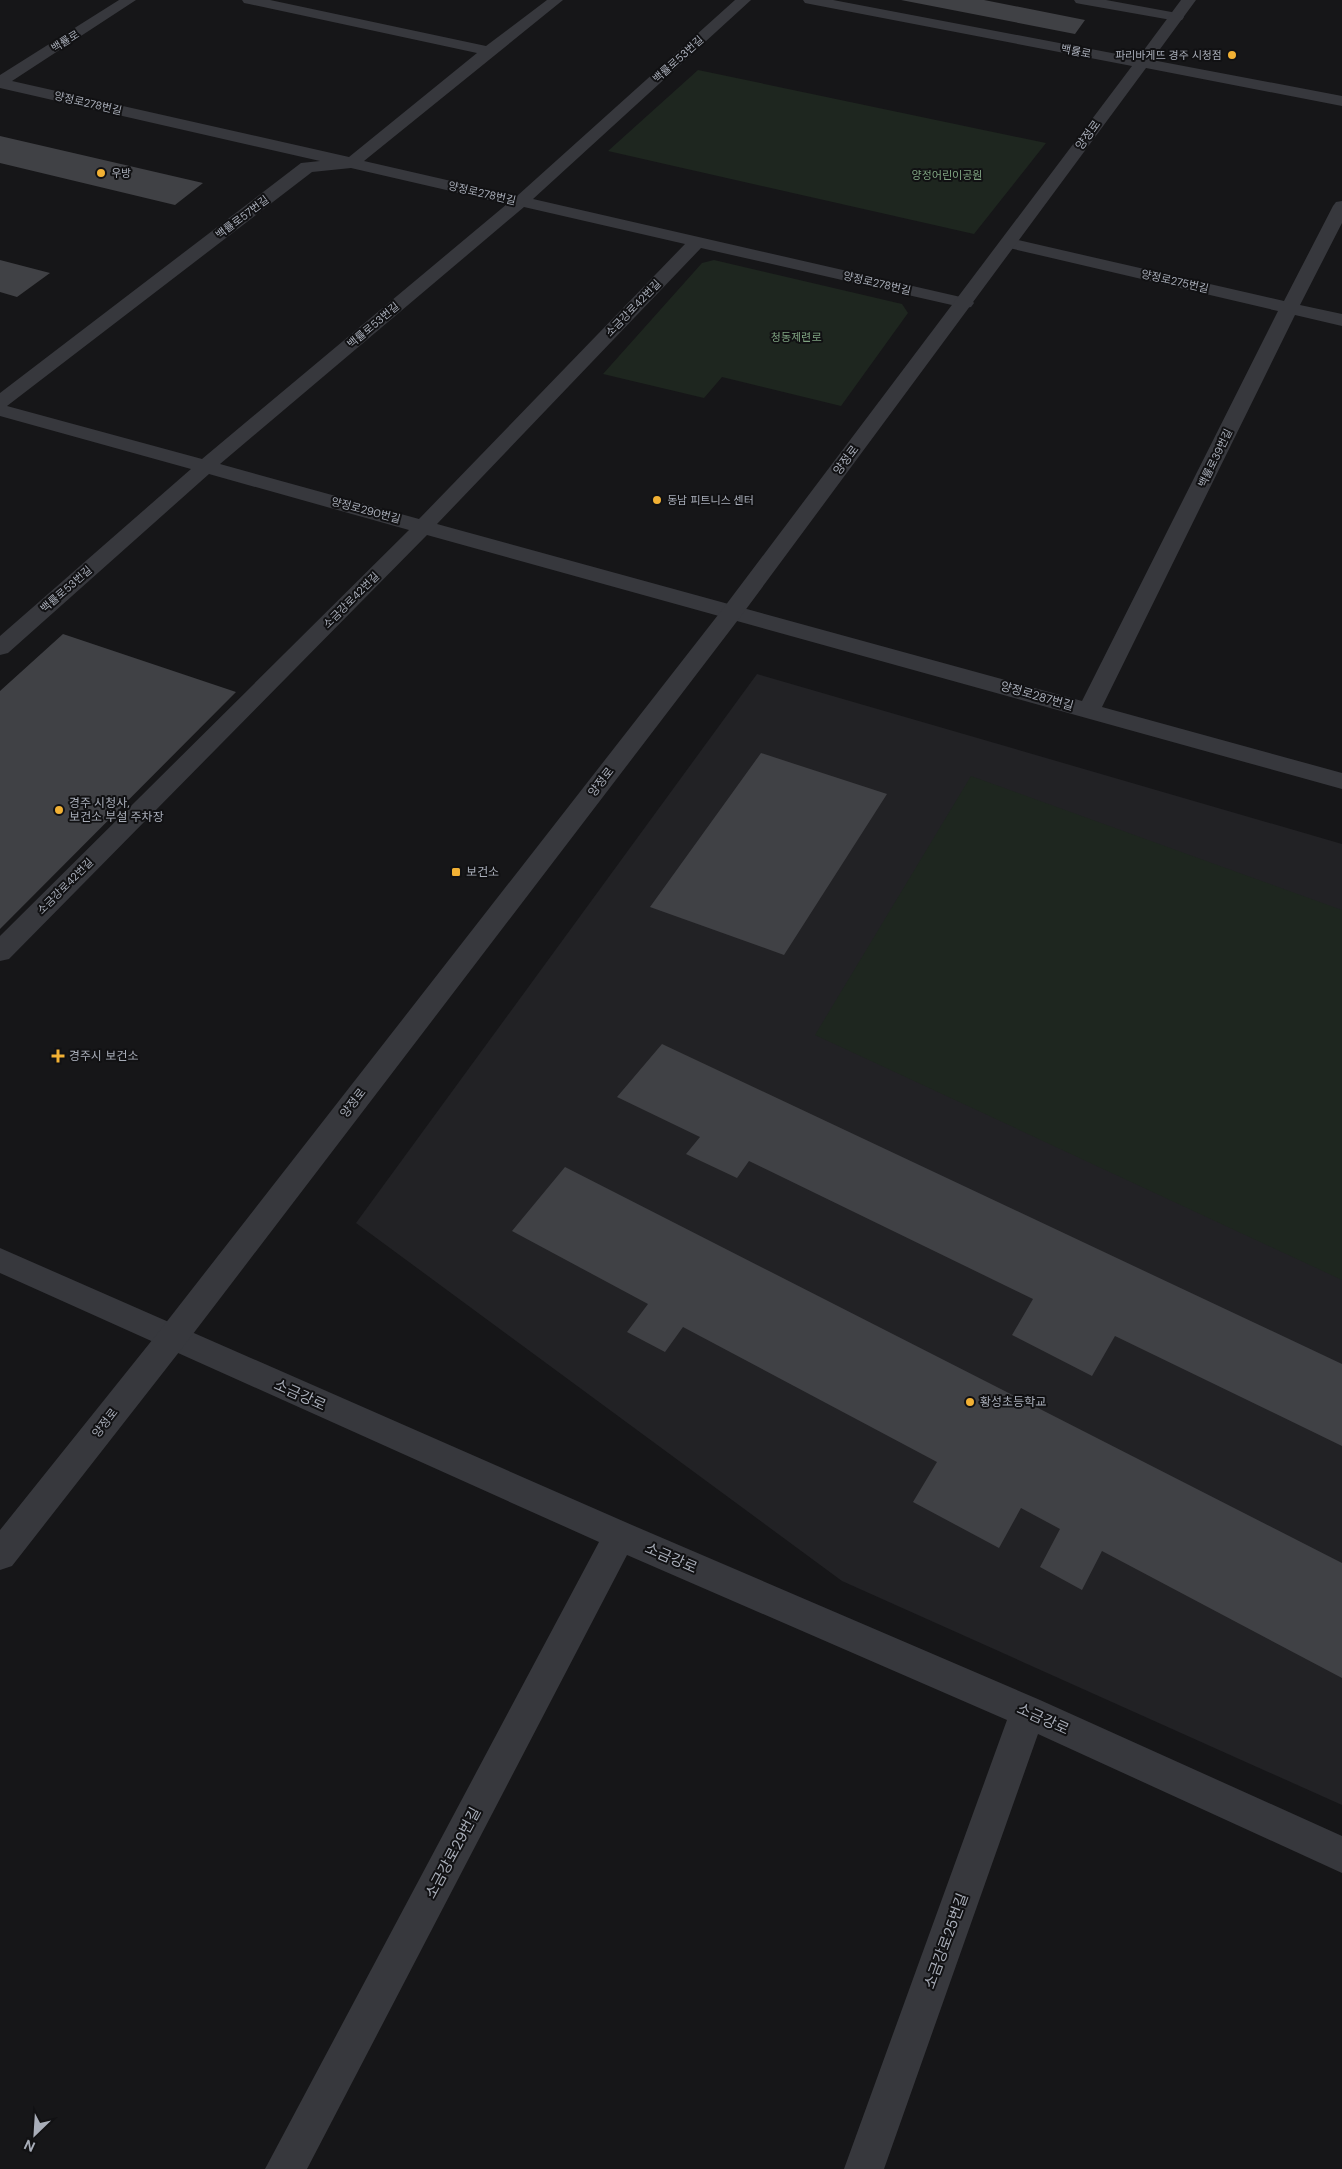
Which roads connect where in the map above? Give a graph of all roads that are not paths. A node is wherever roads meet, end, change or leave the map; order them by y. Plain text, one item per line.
1 (129, 0) edge
2 (249, 0) edge
3 (556, 0) edge
4 (744, 0) edge
5 (810, 0) edge
6 (1081, 0) edge
7 (1189, 0) edge
8 (1177, 17) junction
9 (489, 52) junction
10 (1141, 63) junction
11 (0, 82) edge
12 (1342, 101) edge
13 (352, 163) junction
14 (521, 201) junction
15 (1342, 206) edge
16 (697, 242) junction
17 (1009, 243) junction
18 (965, 303) junction
19 (1289, 308) junction
20 (1342, 320) edge
21 (0, 402) edge
22 (0, 410) edge
23 (206, 466) junction
24 (424, 526) junction
25 (733, 611) junction
26 (0, 648) edge
27 (1090, 710) junction
28 (1342, 781) edge
29 (0, 952) edge
30 (0, 1260) edge
31 (172, 1338) junction
32 (620, 1536) junction
33 (0, 1555) edge
34 (1028, 1712) junction
35 (1342, 1856) edge
36 (286, 2169) edge
37 (864, 2169) edge

1 - 11 street, 백률로
2 - 9 street
3 - 9 street
4 - 14 street, 백률로53번길
5 - 10 street, 백률로
6 - 8 street
7 - 8 street, 양정로
8 - 10 street, 양정로
9 - 13 street
10 - 12 street, 백률로
10 - 17 street, 양정로
11 - 13 street, 양정로278번길
13 - 14 street, 양정로278번길
13 - 21 street, 백률로57번길
14 - 16 street, 양정로278번길
14 - 23 street, 백률로53번길
15 - 19 street, 백률로39번길
16 - 18 street, 양정로278번길
16 - 24 street, 소금강로42번길
17 - 18 street, 양정로
17 - 19 street, 양정로275번길
18 - 25 street, 양정로
19 - 20 street, 양정로275번길
19 - 27 street, 백률로39번길
22 - 23 street, 양정로290번길
23 - 24 street, 양정로290번길
23 - 26 street, 백률로53번길
24 - 25 street, 양정로290번길
24 - 29 street, 소금강로42번길
25 - 27 street, 양정로287번길
25 - 31 street, 양정로
27 - 28 street, 양정로287번길
30 - 31 street, 소금강로
31 - 32 street, 소금강로
31 - 33 street, 양정로
32 - 34 street, 소금강로
32 - 36 street, 소금강로29번길
34 - 35 street, 소금강로
34 - 37 street, 소금강로25번길

